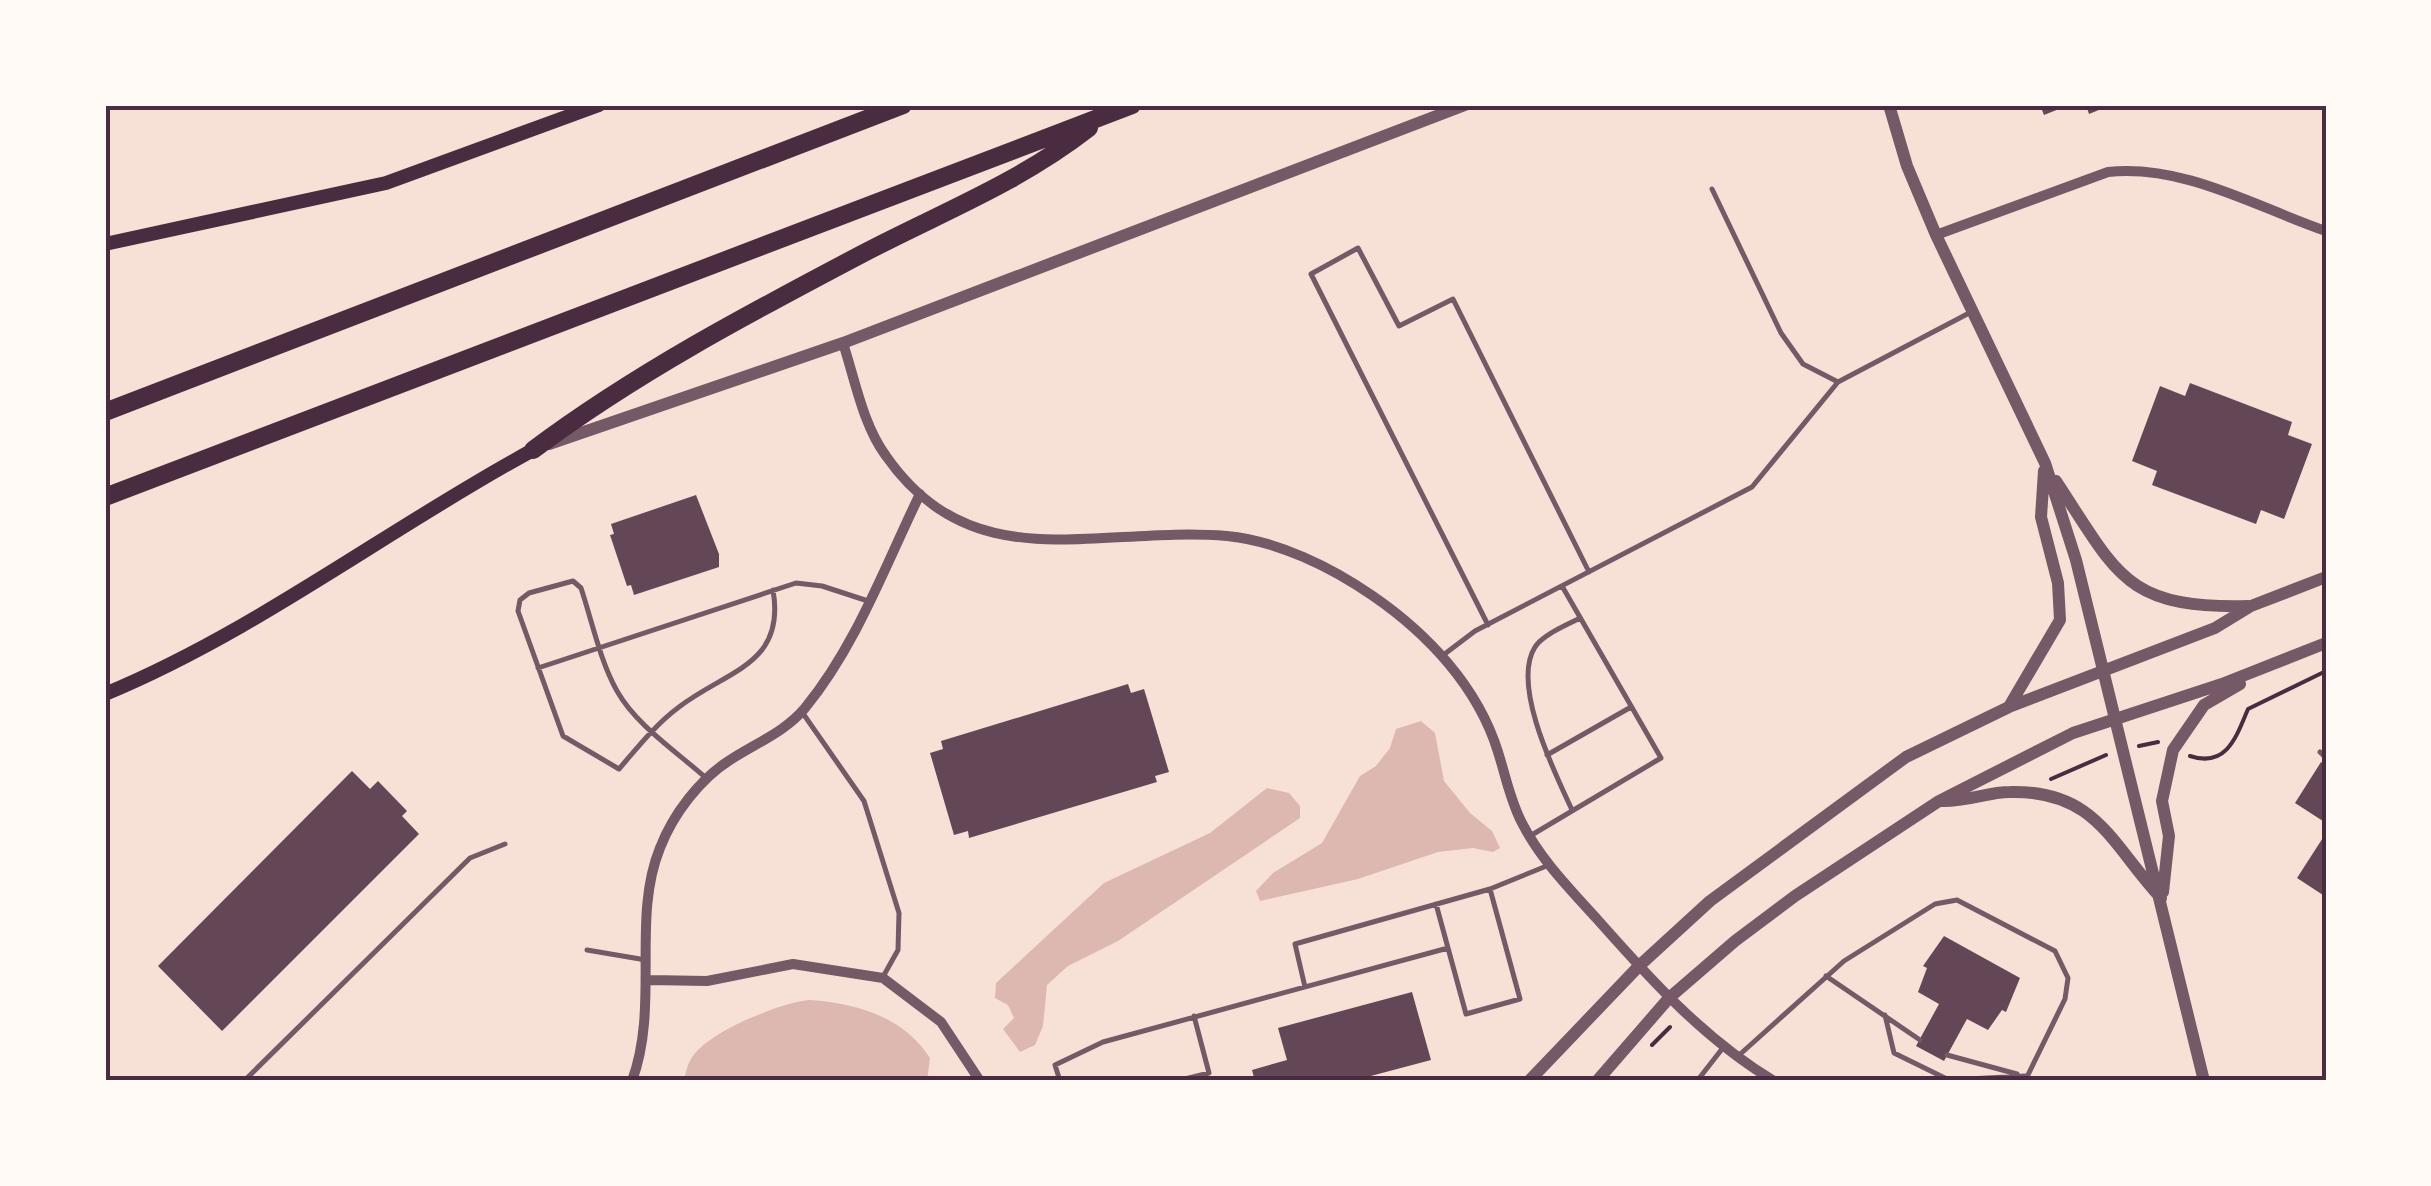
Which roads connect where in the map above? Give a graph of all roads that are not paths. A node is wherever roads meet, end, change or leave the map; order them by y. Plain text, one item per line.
1 (598, 105) edge
2 (903, 105) edge
3 (1132, 105) edge
4 (1465, 105) edge
5 (1889, 105) edge
6 (1104, 116) junction
7 (1712, 188) dead end
8 (2326, 231) edge
9 (1936, 234) junction
10 (105, 244) edge
11 (1974, 310) junction
12 (843, 344) junction
13 (1838, 382) junction
14 (105, 412) edge
15 (533, 450) junction
16 (2045, 463) junction
17 (920, 494) junction
18 (105, 498) edge
19 (1589, 572) junction
20 (2326, 577) edge
21 (1562, 586) junction
22 (774, 590) junction
23 (868, 601) junction
24 (2250, 606) junction
25 (1580, 618) junction
26 (1488, 625) junction
27 (2326, 643) edge
28 (601, 646) junction
29 (1442, 656) junction
30 (2269, 666) junction
31 (537, 668) junction
32 (2104, 668) junction
33 (105, 694) edge
34 (1631, 706) junction
35 (2008, 707) junction
36 (802, 712) junction
37 (2116, 721) junction
38 (652, 730) junction
39 (1547, 755) junction
40 (706, 778) junction
41 (1939, 801) junction
42 (1572, 811) junction
43 (1530, 836) junction
44 (506, 844) dead end
45 (1548, 864) junction
46 (1490, 889) junction
47 (2162, 899) junction
48 (1436, 904) junction
49 (1448, 948) junction
50 (587, 950) dead end
51 (649, 960) junction
52 (1639, 966) junction
53 (1826, 976) junction
54 (883, 978) junction
55 (649, 980) junction
56 (1305, 987) junction
57 (1669, 998) junction
58 (1194, 1016) junction
59 (1885, 1016) junction
60 (1920, 1040) dead end
61 (1722, 1049) junction
62 (1947, 1055) dead end
63 (1735, 1058) junction
64 (2025, 1079) edge
65 (1700, 1080) edge
66 (244, 1081) edge
67 (632, 1081) edge
68 (980, 1081) edge
69 (1060, 1081) edge
70 (1177, 1081) edge
71 (1529, 1081) edge
72 (1597, 1081) edge
73 (1774, 1081) edge
74 (2204, 1081) edge

1 - 10 main road
2 - 14 highway
3 - 6 highway
4 - 12 street
5 - 9 street
6 - 15 highway
6 - 18 highway
7 - 13 lane
8 - 9 street
9 - 11 street
11 - 13 lane
11 - 16 street
12 - 15 street
12 - 17 street
13 - 19 lane
15 - 33 main road
16 - 24 street
16 - 32 street
16 - 35 street
17 - 23 street
17 - 29 street
19 - 21 lane
19 - 26 lane
20 - 24 street
21 - 25 lane
21 - 26 lane
22 - 23 lane
22 - 28 lane
22 - 38 lane
23 - 36 street
24 - 32 street
25 - 34 lane
25 - 39 lane
26 - 29 lane
27 - 30 street
28 - 31 lane
28 - 31 lane
28 - 38 lane
29 - 43 street
30 - 37 street
30 - 47 street
31 - 38 lane
32 - 35 street
32 - 37 street
34 - 39 lane
34 - 42 lane
35 - 52 street
36 - 40 street
36 - 54 lane
37 - 41 street
37 - 47 street
38 - 40 lane
39 - 42 lane
40 - 51 street
41 - 47 street
41 - 57 street
42 - 43 lane
43 - 45 street
44 - 66 lane
45 - 46 lane
45 - 52 street
46 - 48 lane
46 - 49 lane
47 - 74 street
48 - 49 lane
48 - 56 lane
49 - 56 lane
50 - 51 lane
51 - 55 street
52 - 57 street
52 - 71 street
53 - 59 lane
53 - 63 lane
53 - 64 lane
54 - 55 street
54 - 68 street
55 - 67 street
56 - 58 lane
57 - 61 street
57 - 72 street
58 - 69 lane
58 - 70 lane
59 - 60 lane
59 - 64 lane
61 - 63 street
61 - 65 lane
62 - 64 lane
63 - 73 street

